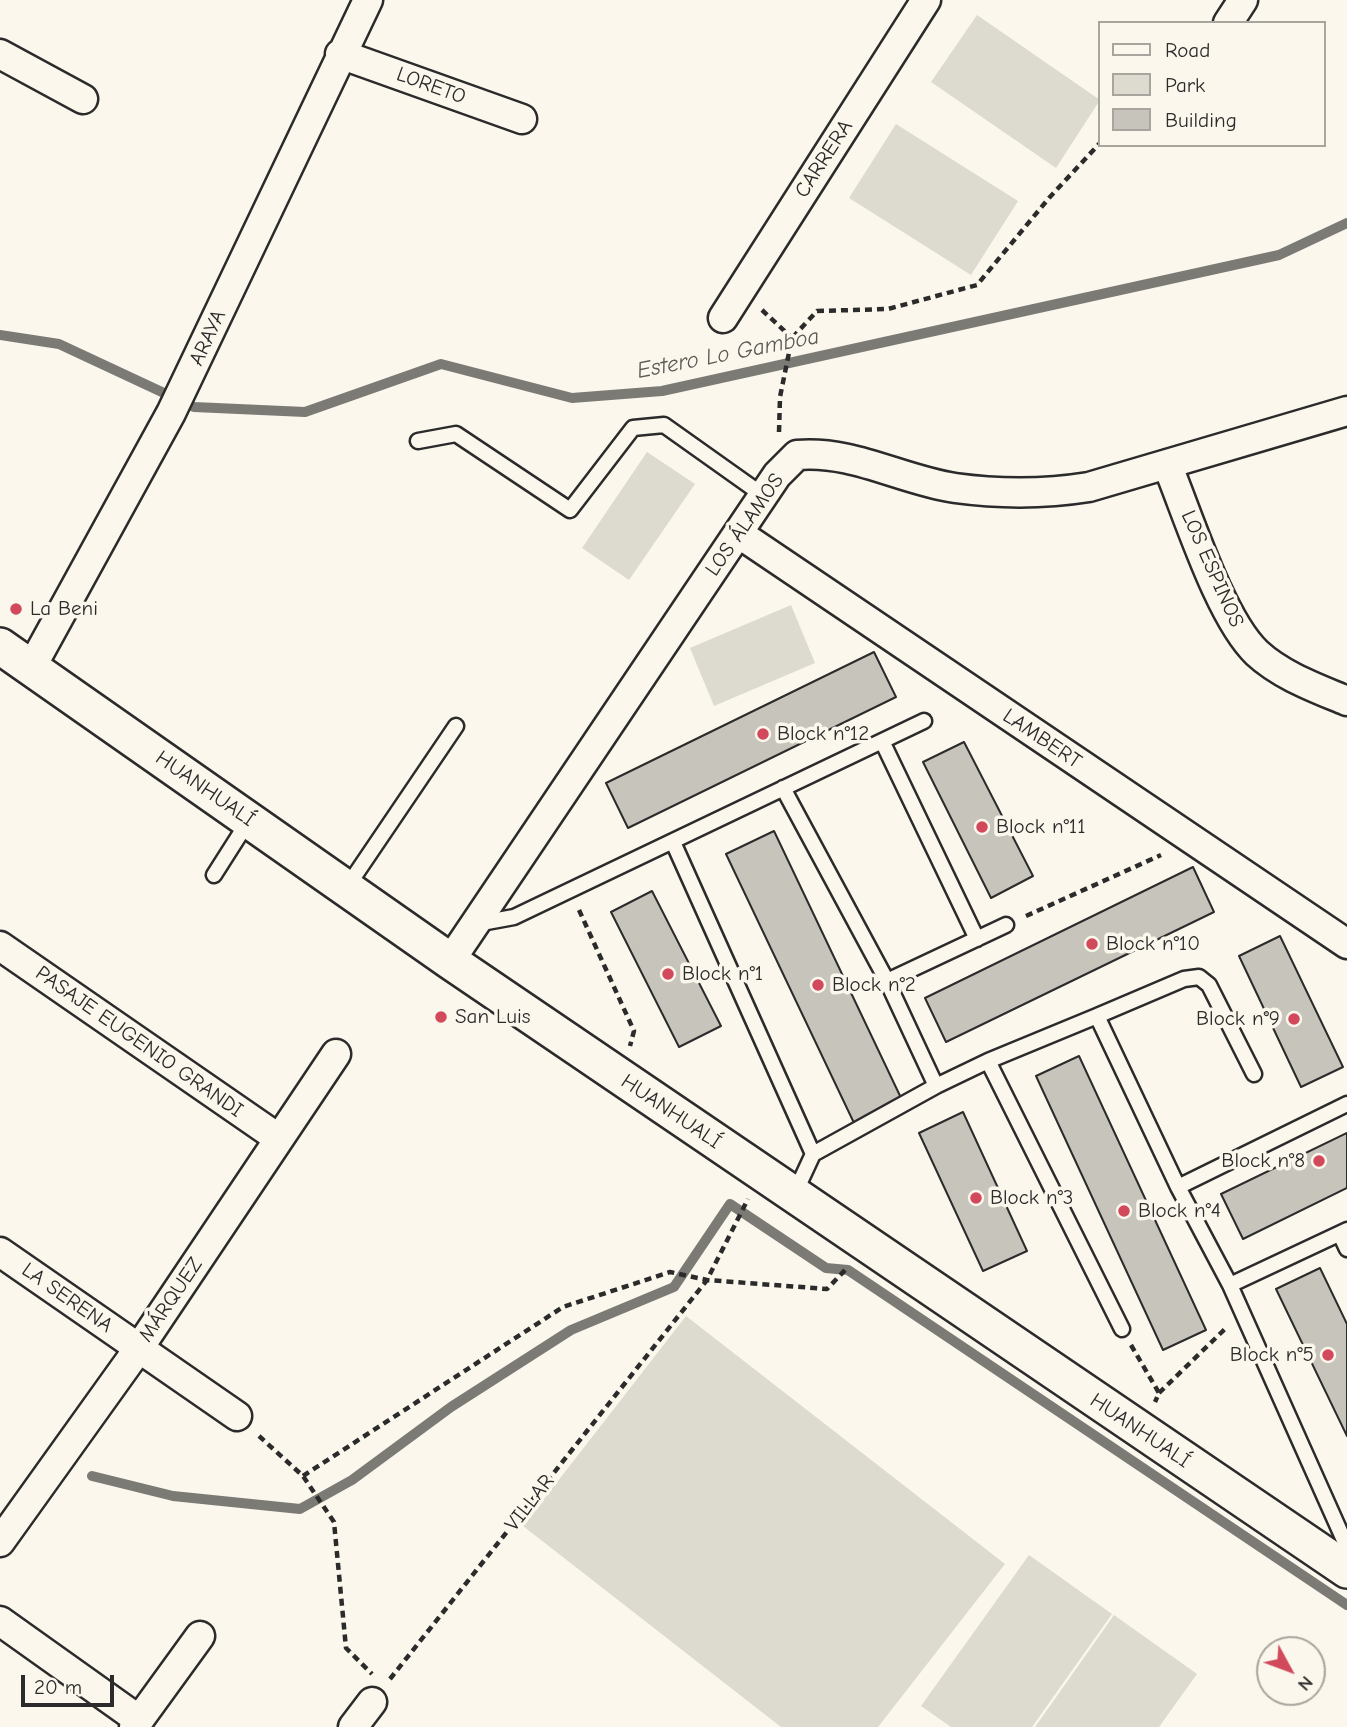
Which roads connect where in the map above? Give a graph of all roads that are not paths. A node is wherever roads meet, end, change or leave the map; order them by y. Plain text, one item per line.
1 (368, 0) edge
2 (926, 0) edge
3 (1242, 0) edge
4 (1229, 21) edge
5 (0, 54) edge
6 (340, 54) junction
7 (83, 99) dead end
8 (522, 119) dead end
9 (723, 318) dead end
10 (1347, 411) edge
11 (418, 441) dead end
12 (1167, 464) junction
13 (764, 496) junction
14 (738, 533) junction
15 (0, 646) edge
16 (31, 667) junction
17 (1347, 701) edge
18 (925, 721) dead end
19 (456, 726) dead end
20 (882, 741) junction
21 (783, 788) junction
22 (249, 820) junction
23 (673, 842) junction
24 (214, 876) dead end
25 (346, 888) junction
26 (474, 925) junction
27 (1006, 925) road end
28 (977, 939) junction
29 (1347, 944) edge
30 (0, 946) edge
31 (450, 961) junction
32 (887, 981) junction
33 (1097, 1016) junction
34 (336, 1054) dead end
35 (988, 1061) junction
36 (1254, 1074) dead end
37 (936, 1086) junction
38 (1347, 1104) edge
39 (278, 1139) junction
40 (813, 1154) junction
41 (1178, 1187) junction
42 (793, 1196) junction
43 (1343, 1232) edge
44 (1347, 1249) edge
45 (0, 1252) edge
46 (1230, 1285) junction
47 (1122, 1329) road end
48 (139, 1348) junction
49 (237, 1416) road end
50 (0, 1542) edge
51 (1347, 1547) edge
52 (1347, 1570) edge
53 (0, 1621) edge
54 (200, 1636) dead end
55 (379, 1694) road end
56 (136, 1723) edge
57 (353, 1727) edge

1 - 6 street, ARAYA
2 - 9 street, CARRERA
3 - 4 street
5 - 7 street
6 - 8 street, LORETO
6 - 16 street, ARAYA
10 - 12 street, LOS ÁLAMOS
11 - 13 lane
12 - 13 street, LOS ÁLAMOS
12 - 17 street, LOS ESPINOS
13 - 14 street, LOS ÁLAMOS
14 - 26 street, LOS ÁLAMOS
14 - 29 street, LAMBERT
15 - 16 street, HUANHUALÍ
16 - 22 street, HUANHUALÍ
18 - 20 lane
19 - 25 lane
20 - 21 lane
20 - 28 lane
21 - 23 lane
21 - 32 lane
22 - 24 lane
22 - 25 street, HUANHUALÍ
23 - 26 lane
23 - 40 lane
25 - 31 street, HUANHUALÍ
26 - 31 street, LOS ÁLAMOS
27 - 28 lane
28 - 32 lane
30 - 39 street, PASAJE EUGENIO GRANDI
31 - 42 street, HUANHUALÍ
32 - 37 lane
33 - 35 lane
33 - 36 lane
33 - 41 lane
34 - 39 street, MÁRQUEZ
35 - 37 lane
35 - 47 lane
37 - 40 lane
38 - 41 lane
39 - 48 street, MÁRQUEZ
40 - 42 lane
41 - 46 lane
42 - 52 street, HUANHUALÍ
43 - 44 lane
43 - 46 lane
45 - 48 street, LA SERENA
46 - 51 lane
48 - 49 street, LA SERENA
48 - 50 street, MÁRQUEZ
53 - 56 street
54 - 56 street
55 - 57 street

